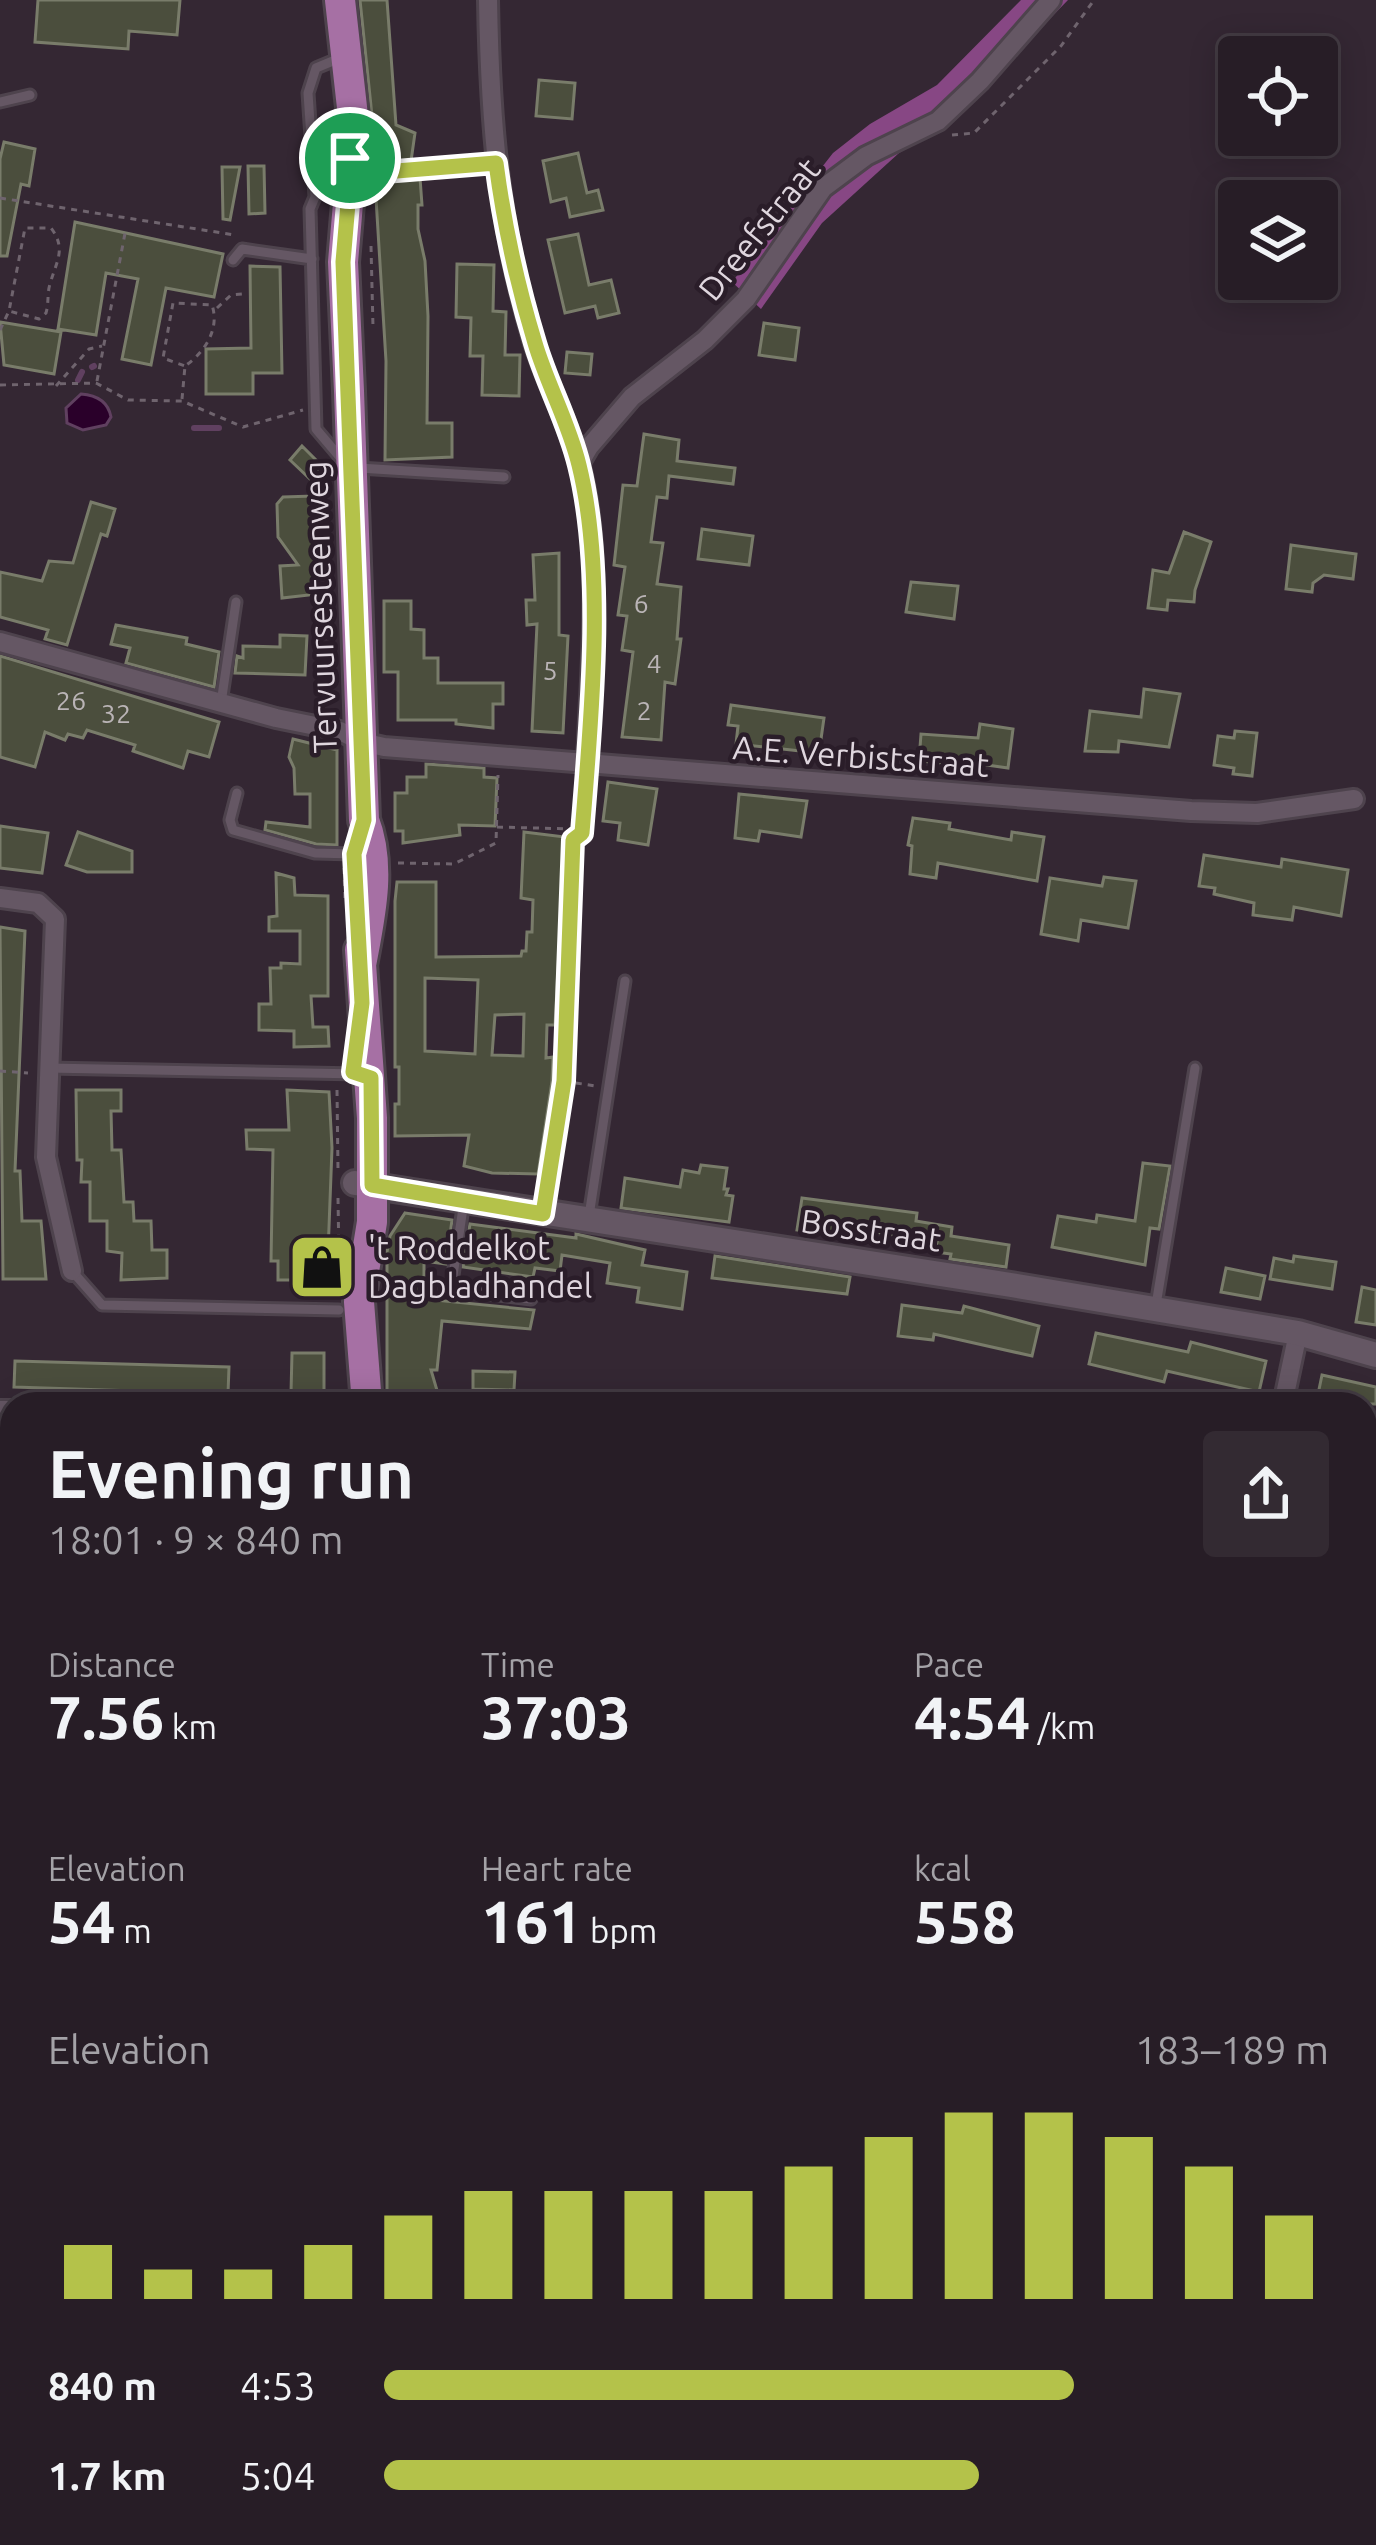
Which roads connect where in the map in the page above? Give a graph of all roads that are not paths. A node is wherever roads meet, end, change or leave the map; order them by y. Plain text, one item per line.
1 (340, 0) edge
2 (488, 0) edge
3 (1051, 0) edge
4 (345, 56) junction
5 (30, 95) dead end
6 (0, 102) edge
7 (356, 159) junction
8 (496, 163) junction
9 (233, 260) dead end
10 (312, 260) junction
11 (579, 464) junction
12 (351, 468) junction
13 (503, 478) dead end
14 (236, 602) dead end
15 (0, 642) edge
16 (220, 703) junction
17 (362, 742) junction
18 (587, 764) junction
19 (237, 793) dead end
20 (1354, 799) dead end
21 (364, 820) junction
22 (354, 854) junction
23 (0, 898) edge
24 (361, 965) junction
25 (625, 980) dead end
26 (1195, 1068) dead end
27 (48, 1071) junction
28 (362, 1075) junction
29 (363, 1184) junction
30 (464, 1202) junction
31 (588, 1221) junction
32 (72, 1271) joint
33 (531, 1299) dead end
34 (349, 1306) junction
35 (1155, 1309) junction
36 (1298, 1333) junction
37 (1376, 1355) edge
38 (366, 1392) edge
39 (1286, 1392) edge

1 - 4 main road, Tervuursesteenweg
2 - 8 street
3 - 11 street, Dreefstraat
4 - 7 main road, Tervuursesteenweg
4 - 10 lane
5 - 6 lane
7 - 8 lane
7 - 12 main road, Tervuursesteenweg
8 - 11 street
9 - 10 lane
10 - 12 lane
11 - 18 street
12 - 13 lane
12 - 17 main road, Tervuursesteenweg
14 - 16 lane
15 - 16 street, A.E. Verbiststraat
16 - 17 street, A.E. Verbiststraat
17 - 18 street, A.E. Verbiststraat
17 - 21 main road, Tervuursesteenweg
18 - 20 street, A.E. Verbiststraat
19 - 22 lane
21 - 22 main road, Tervuursesteenweg
21 - 24 main road, Tervuursesteenweg
22 - 24 main road, Tervuursesteenweg
23 - 27 street
24 - 28 main road, Tervuursesteenweg
25 - 31 lane
26 - 35 lane
27 - 28 lane
27 - 32 street
28 - 29 main road, Tervuursesteenweg
29 - 30 street, Bosstraat
29 - 34 main road, Tervuursesteenweg
30 - 31 street, Bosstraat
30 - 33 lane
31 - 35 street, Bosstraat
32 - 34 lane
34 - 38 main road, Tervuursesteenweg
35 - 36 street, Bosstraat
36 - 37 street, Bosstraat
36 - 39 street

